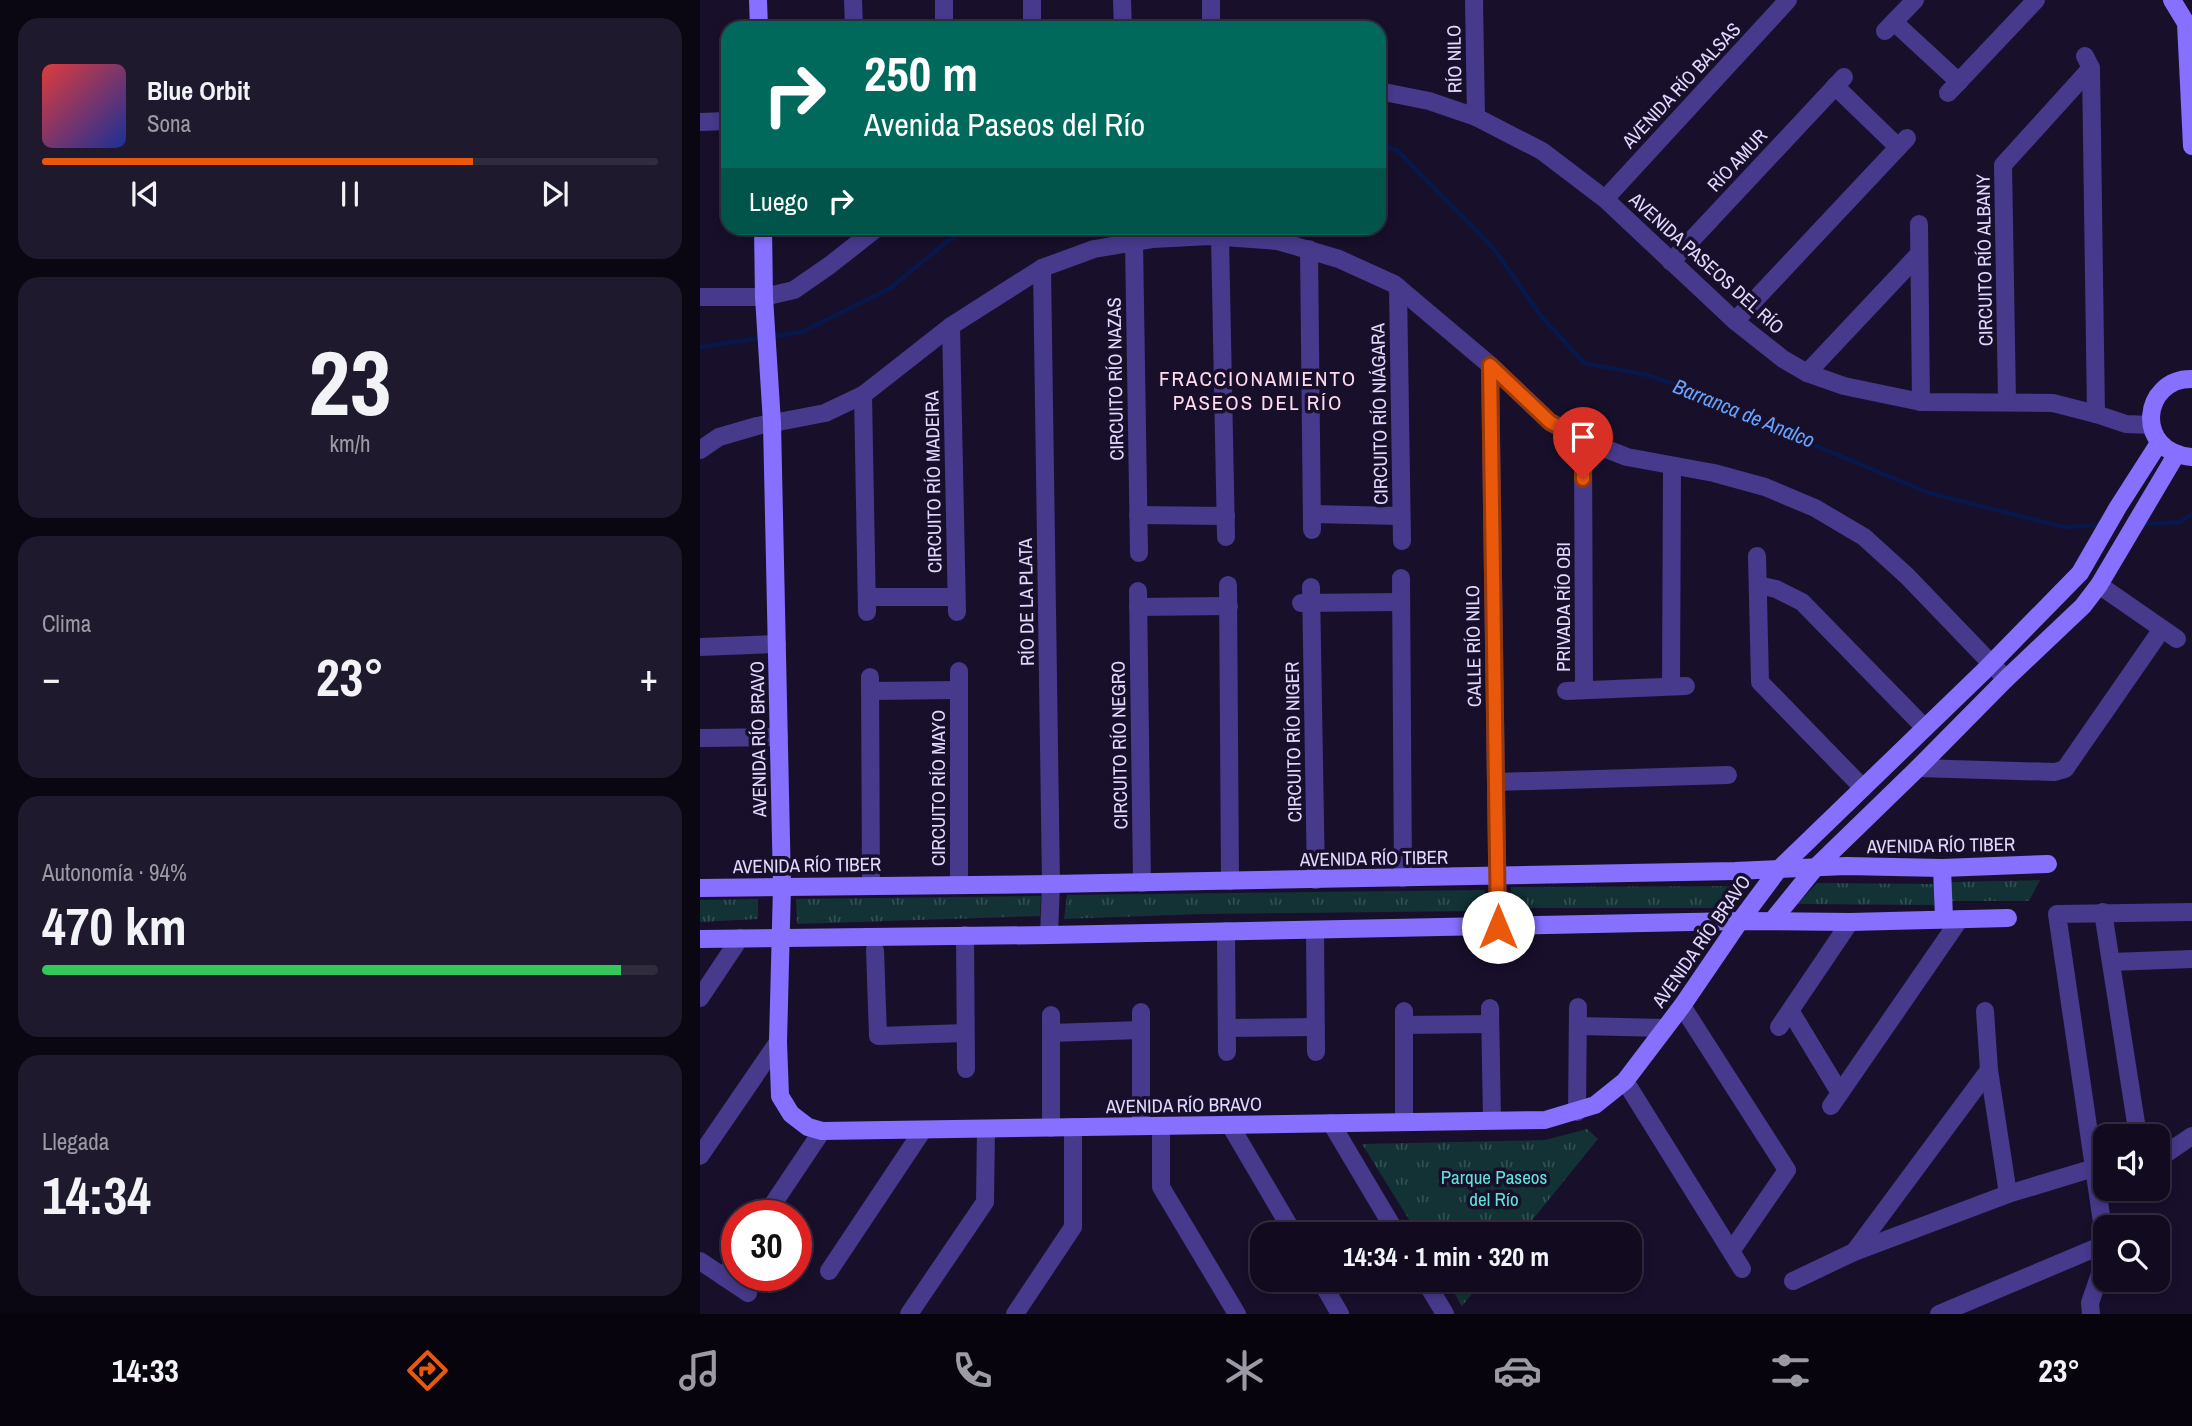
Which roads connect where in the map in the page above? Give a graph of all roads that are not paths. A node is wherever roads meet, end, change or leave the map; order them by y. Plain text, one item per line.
1 (758, 0) edge
2 (853, 0) edge
3 (944, 0) edge
4 (1032, 0) edge
5 (1122, 0) edge
6 (1210, 0) edge
7 (1474, 0) edge
8 (1788, 0) edge
9 (1915, 0) edge
10 (2036, 0) edge
11 (2172, 0) edge
12 (759, 21) edge
13 (854, 21) edge
14 (944, 21) edge
15 (1032, 21) edge
16 (1123, 21) edge
17 (1211, 21) edge
18 (1386, 92) edge
19 (1476, 117) junction
20 (721, 121) edge
21 (700, 122) edge
22 (2192, 146) edge
23 (1605, 199) junction
24 (1919, 224) dead end
25 (763, 235) edge
26 (857, 235) edge
27 (1220, 237) junction
28 (1134, 242) junction
29 (1308, 249) junction
30 (1919, 254) junction
31 (1671, 262) junction
32 (1042, 268) junction
33 (1398, 287) junction
34 (700, 297) edge
35 (765, 305) junction
36 (1735, 321) junction
37 (951, 326) junction
38 (1490, 365) junction
39 (1807, 373) junction
40 (2192, 379) edge
41 (863, 394) junction
42 (2007, 401) junction
43 (1921, 402) junction
44 (2096, 414) junction
45 (772, 415) junction
46 (2151, 425) junction
47 (1583, 440) junction
48 (2159, 443) junction
49 (700, 450) edge
50 (2184, 456) edge
51 (1672, 467) junction
52 (1138, 515) junction
53 (1226, 516) junction
54 (1401, 516) junction
55 (1226, 537) dead end
56 (1402, 541) dead end
57 (1139, 554) dead end
58 (1757, 556) dead end
59 (1401, 578) dead end
60 (1758, 584) junction
61 (1228, 585) dead end
62 (2099, 585) junction
63 (1401, 602) junction
64 (1228, 606) junction
65 (777, 644) junction
66 (700, 647) edge
67 (1992, 663) junction
68 (959, 671) dead end
69 (2006, 679) junction
70 (959, 691) junction
71 (1925, 728) junction
72 (779, 737) junction
73 (700, 738) edge
74 (1918, 768) junction
75 (1728, 775) dead end
76 (1496, 782) junction
77 (1863, 788) junction
78 (2048, 864) dead end
79 (1942, 868) junction
80 (1815, 869) junction
81 (1778, 870) junction
82 (1498, 876) junction
83 (1403, 878) junction
84 (1316, 880) junction
85 (1230, 881) junction
86 (1142, 883) junction
87 (1051, 884) junction
88 (959, 885) junction
89 (782, 886) junction
90 (871, 886) junction
91 (700, 888) edge
92 (2103, 912) junction
93 (2192, 912) edge
94 (1952, 918) junction
95 (2008, 918) dead end
96 (1740, 921) junction
97 (1772, 921) junction
98 (1850, 922) junction
99 (1498, 927) junction
100 (1315, 930) junction
101 (1226, 931) junction
102 (965, 935) junction
103 (1049, 935) junction
104 (780, 937) junction
105 (740, 938) junction
106 (700, 939) edge
107 (874, 950) dead end
108 (2192, 959) edge
109 (2111, 962) junction
110 (700, 998) edge
111 (1682, 1006) junction
112 (1578, 1007) dead end
113 (1985, 1011) dead end
114 (1791, 1012) junction
115 (1579, 1026) junction
116 (1316, 1027) junction
117 (1779, 1027) dead end
118 (1227, 1028) junction
119 (1665, 1028) junction
120 (965, 1032) junction
121 (778, 1042) junction
122 (1227, 1052) dead end
123 (1316, 1052) dead end
124 (966, 1069) dead end
125 (1989, 1070) junction
126 (1625, 1081) junction
127 (1577, 1112) junction
128 (1492, 1120) junction
129 (1404, 1122) junction
130 (1331, 1123) junction
131 (2136, 1124) edge
132 (1230, 1125) junction
133 (1141, 1126) junction
134 (1161, 1126) junction
135 (1051, 1128) junction
136 (1073, 1128) junction
137 (986, 1129) junction
138 (923, 1130) junction
139 (822, 1131) junction
140 (2192, 1136) edge
141 (2170, 1150) edge
142 (700, 1156) edge
143 (2093, 1161) edge
144 (2093, 1168) edge
145 (2008, 1194) junction
146 (776, 1200) edge
147 (1287, 1222) edge
148 (1390, 1222) edge
149 (1732, 1250) junction
150 (2093, 1250) edge
151 (1854, 1252) junction
152 (700, 1261) edge
153 (1742, 1269) dead end
154 (829, 1271) dead end
155 (721, 1275) edge
156 (1793, 1281) dead end
157 (745, 1291) edge
158 (1327, 1292) edge
159 (1432, 1292) edge
160 (2094, 1292) edge
161 (748, 1293) dead end
162 (909, 1314) edge
163 (1015, 1314) edge
164 (1237, 1314) edge
165 (1340, 1314) edge
166 (1445, 1314) edge
167 (1939, 1314) edge
168 (2091, 1314) edge

1 - 12 street
2 - 13 street
3 - 14 street
4 - 15 street
5 - 16 street
6 - 17 street
7 - 19 street, RÍO NILO
8 - 23 street, AVENIDA RÍO BALSAS
9 - 10 street
11 - 22 street
18 - 19 street, AVENIDA PASEOS DEL RÍO
19 - 23 street, AVENIDA PASEOS DEL RÍO
20 - 21 street
23 - 31 street, AVENIDA PASEOS DEL RÍO
24 - 30 street
25 - 35 street, AVENIDA RÍO BRAVO
26 - 35 street
27 - 28 street
27 - 29 street
27 - 53 street
28 - 32 street
28 - 52 street, CIRCUITO RÍO NAZAS
29 - 33 street
29 - 54 street
30 - 39 street
30 - 43 street
31 - 36 street, AVENIDA PASEOS DEL RÍO
31 - 36 street, RÍO AMUR
32 - 37 street
32 - 87 street, RÍO DE LA PLATA
33 - 38 street
33 - 54 street, CIRCUITO RÍO NIÁGARA
34 - 35 street
35 - 45 street, AVENIDA RÍO BRAVO
36 - 39 street, AVENIDA PASEOS DEL RÍO
37 - 41 street
37 - 41 street, CIRCUITO RÍO MADEIRA
38 - 47 street
38 - 76 street, CALLE RÍO NILO
39 - 43 street, AVENIDA PASEOS DEL RÍO
40 - 46 street
41 - 45 street
42 - 43 street, AVENIDA PASEOS DEL RÍO
42 - 44 street, AVENIDA PASEOS DEL RÍO
42 - 44 street, CIRCUITO RÍO ALBANY
44 - 46 street, AVENIDA PASEOS DEL RÍO
45 - 49 street
45 - 65 street, AVENIDA RÍO BRAVO
46 - 48 street
47 - 51 street
47 - 51 street, PRIVADA RÍO OBI
48 - 50 street
48 - 67 street, AVENIDA RÍO BRAVO
50 - 62 street
51 - 67 street
52 - 53 street
52 - 57 street, CIRCUITO RÍO NAZAS
53 - 55 street
54 - 56 street, CIRCUITO RÍO NIÁGARA
58 - 60 street
59 - 63 street
60 - 71 street
60 - 77 street
61 - 64 street
62 - 69 street
62 - 74 street
63 - 83 street
63 - 84 street, CIRCUITO RÍO NIGER
64 - 85 street
64 - 86 street, CIRCUITO RÍO NEGRO
65 - 66 street
65 - 72 street, AVENIDA RÍO BRAVO
67 - 69 street
67 - 71 street, AVENIDA RÍO BRAVO
68 - 70 street, CIRCUITO RÍO MAYO
69 - 74 street
70 - 88 street, CIRCUITO RÍO MAYO
70 - 90 street, CIRCUITO RÍO MAYO
71 - 77 street, AVENIDA RÍO BRAVO
72 - 73 street
72 - 89 street, AVENIDA RÍO BRAVO
74 - 80 street
75 - 76 street
76 - 82 street, CALLE RÍO NILO
77 - 81 street, AVENIDA RÍO BRAVO
78 - 79 street, AVENIDA RÍO TIBER
79 - 80 street, AVENIDA RÍO TIBER
79 - 94 street
80 - 81 street, AVENIDA RÍO TIBER
80 - 97 street
81 - 82 street, AVENIDA RÍO TIBER
81 - 96 street, AVENIDA RÍO BRAVO
82 - 83 street, AVENIDA RÍO TIBER
82 - 99 street, CALLE RÍO NILO
83 - 84 street, AVENIDA RÍO TIBER
84 - 85 street, AVENIDA RÍO TIBER
85 - 86 street, AVENIDA RÍO TIBER
86 - 87 street, AVENIDA RÍO TIBER
87 - 88 street, AVENIDA RÍO TIBER
87 - 103 street, RÍO DE LA PLATA
88 - 90 street, AVENIDA RÍO TIBER
89 - 90 street, AVENIDA RÍO TIBER
89 - 91 street, AVENIDA RÍO TIBER
89 - 104 street, AVENIDA RÍO BRAVO
92 - 93 street
92 - 109 street
92 - 143 street
94 - 95 street
94 - 98 street
94 - 114 street
96 - 97 street
96 - 99 street
96 - 111 street, AVENIDA RÍO BRAVO
97 - 98 street
98 - 114 street
99 - 100 street
100 - 101 street
100 - 116 street
101 - 103 street
101 - 118 street
102 - 103 street
102 - 104 street
102 - 120 street
104 - 105 street
104 - 121 street, AVENIDA RÍO BRAVO
105 - 106 street
105 - 110 street
107 - 120 street
108 - 109 street
109 - 131 street
111 - 119 street, AVENIDA RÍO BRAVO
111 - 149 street
112 - 115 street
113 - 125 street
114 - 117 street
115 - 119 street
115 - 127 street
116 - 118 street
116 - 123 street
118 - 122 street
119 - 126 street, AVENIDA RÍO BRAVO
120 - 124 street
121 - 139 street, AVENIDA RÍO BRAVO
121 - 142 street
125 - 145 street
125 - 151 street
126 - 127 street, AVENIDA RÍO BRAVO
126 - 149 street
127 - 128 street, AVENIDA RÍO BRAVO
128 - 129 street, AVENIDA RÍO BRAVO
128 - 129 street
129 - 130 street, AVENIDA RÍO BRAVO
130 - 132 street, AVENIDA RÍO BRAVO
130 - 148 street
132 - 134 street, AVENIDA RÍO BRAVO
132 - 147 street
133 - 134 street, AVENIDA RÍO BRAVO
133 - 135 street
133 - 136 street, AVENIDA RÍO BRAVO
134 - 164 street
135 - 136 street, AVENIDA RÍO BRAVO
135 - 137 street, AVENIDA RÍO BRAVO
136 - 163 street
137 - 138 street, AVENIDA RÍO BRAVO
137 - 162 street
138 - 139 street, AVENIDA RÍO BRAVO
138 - 154 street
139 - 146 street
140 - 141 street
144 - 145 street
145 - 151 street
149 - 153 street
150 - 167 street
151 - 156 street
152 - 155 street
157 - 161 street
158 - 165 street
159 - 166 street
160 - 168 street

